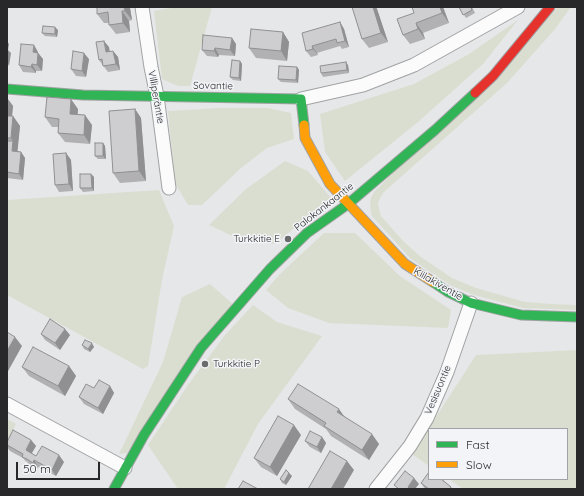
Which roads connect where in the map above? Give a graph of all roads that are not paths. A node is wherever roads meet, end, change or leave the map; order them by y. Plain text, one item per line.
1 (142, 7) edge
2 (518, 7) edge
3 (550, 7) edge
4 (7, 89) edge
5 (157, 96) junction
6 (301, 99) junction
7 (169, 188) dead end
8 (348, 204) junction
9 (471, 303) junction
10 (577, 317) edge
11 (7, 404) edge
12 (125, 468) junction
13 (114, 489) edge
14 (376, 489) edge

1 - 5 street, Villiperäntie
2 - 6 street
3 - 8 street, Palokankaantie
4 - 5 street, Sovantie
5 - 6 street, Sovantie
5 - 7 street, Villiperäntie
6 - 8 street
8 - 9 street, Kiilakiventie
8 - 12 street, Palokankaantie
9 - 10 street, Kiilakiventie
9 - 14 street, Vesisuontie
11 - 12 street
12 - 13 street, Palokankaantie

